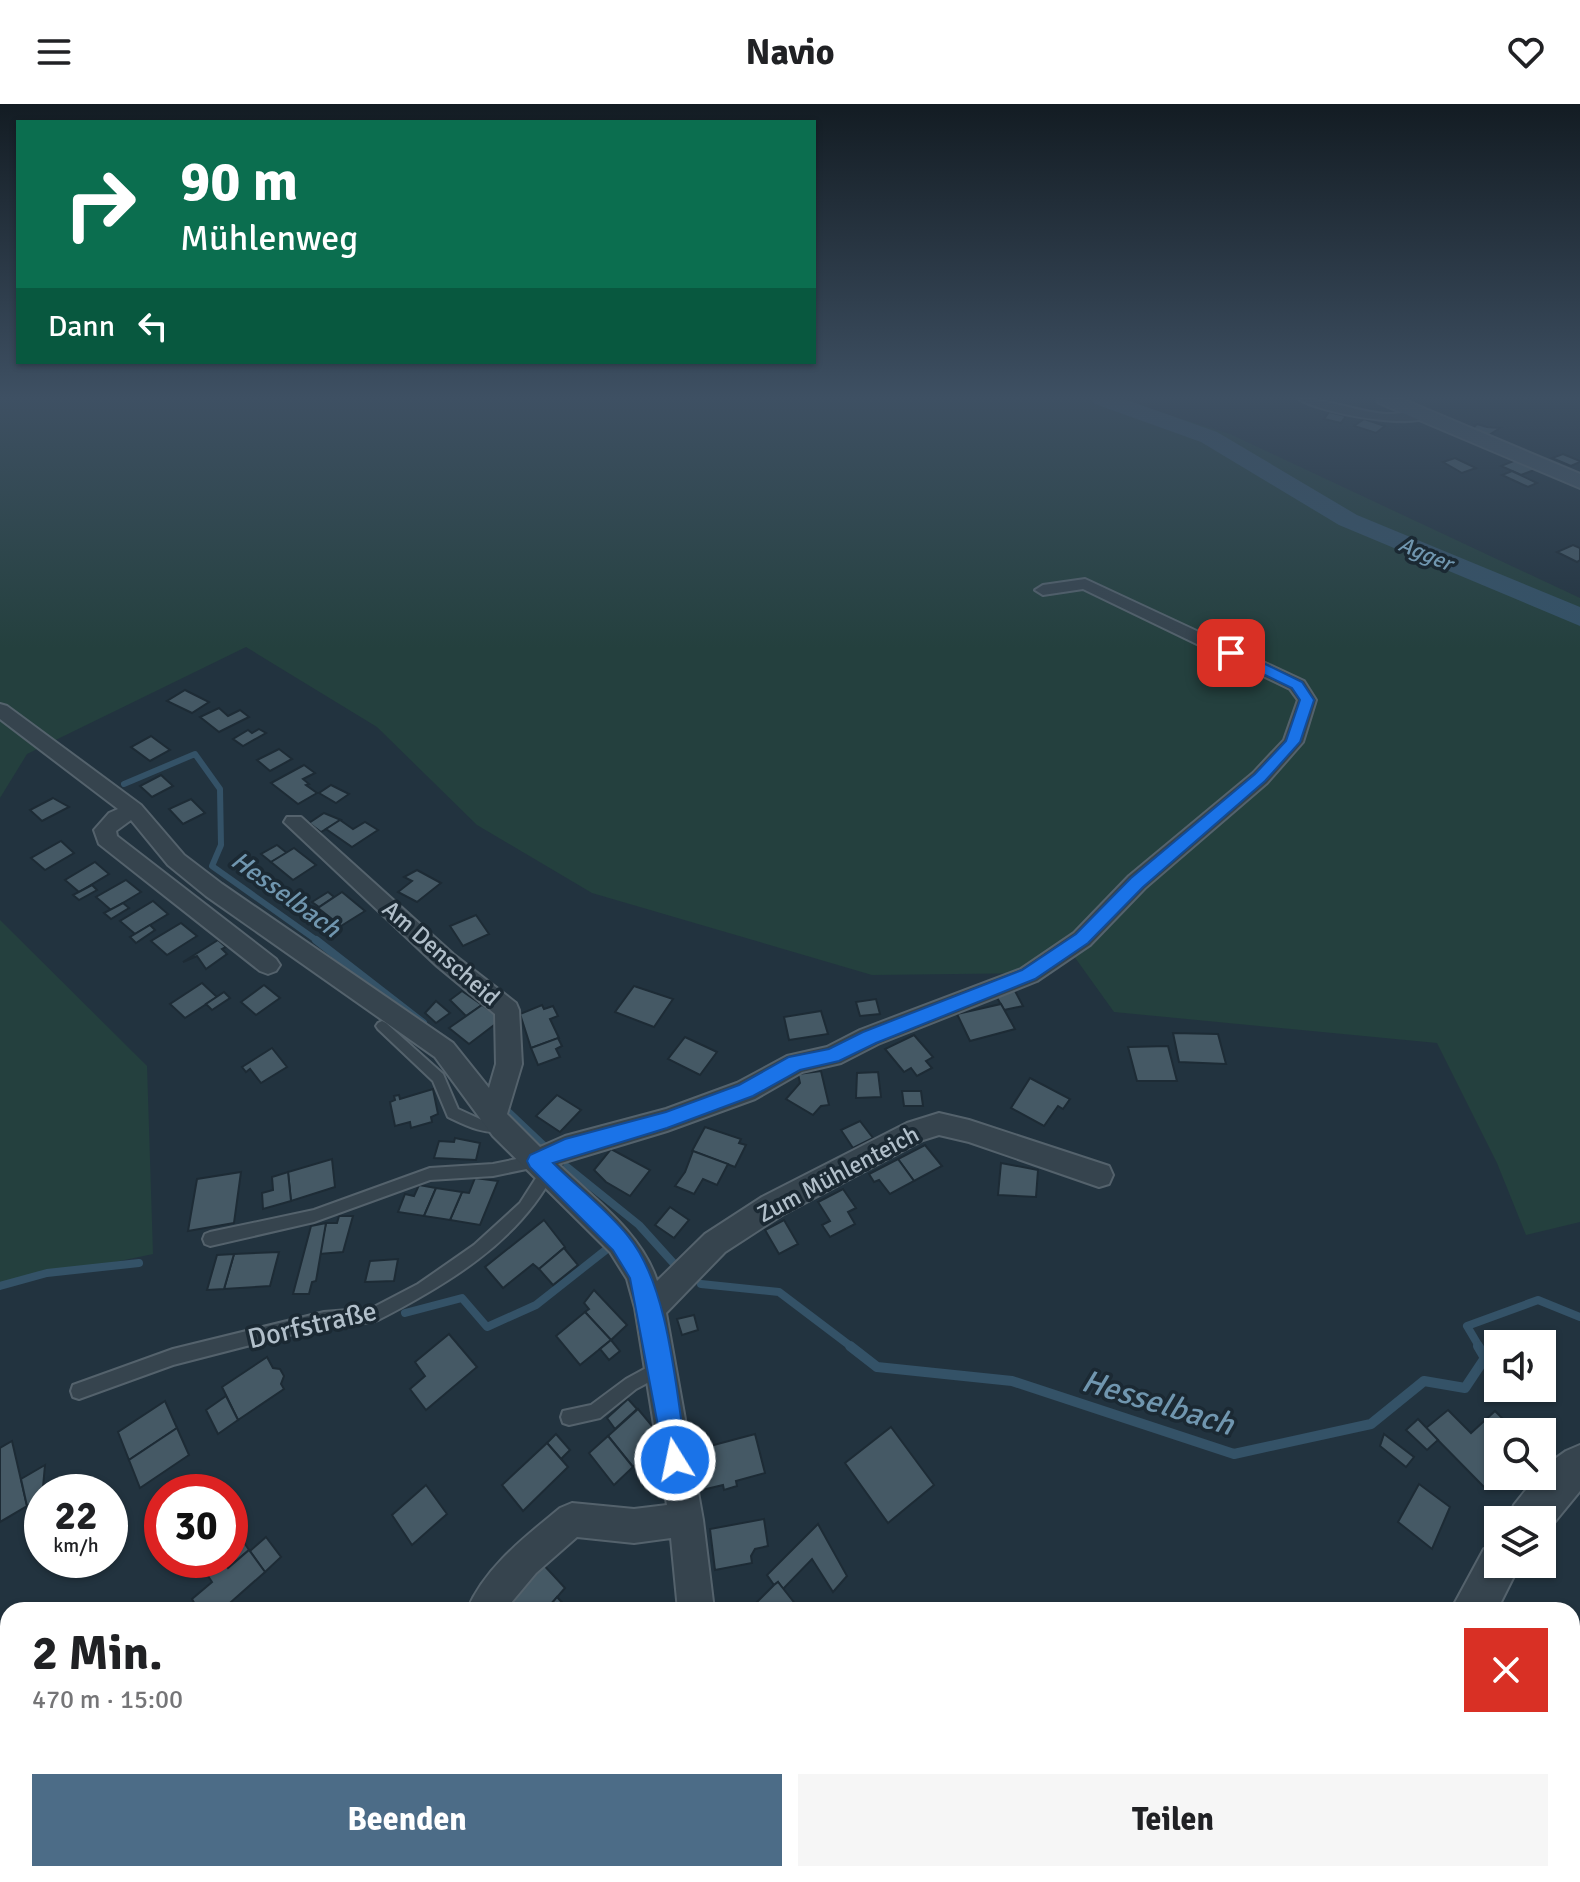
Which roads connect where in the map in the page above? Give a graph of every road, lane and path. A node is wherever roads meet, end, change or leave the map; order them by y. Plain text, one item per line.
1 (1043, 590) dead end
2 (0, 710) edge
3 (134, 810) junction
4 (294, 822) dead end
5 (268, 965) dead end
6 (382, 1026) dead end
7 (498, 1123) junction
8 (542, 1166) junction
9 (1099, 1175) dead end
10 (210, 1239) dead end
11 (650, 1308) junction
12 (659, 1369) junction
13 (79, 1391) dead end
14 (569, 1417) dead end
15 (1580, 1465) edge
16 (1540, 1506) edge
17 (686, 1520) junction
18 (1491, 1578) edge
19 (490, 1602) edge
20 (695, 1602) edge
21 (1478, 1602) edge

1 - 8 street
2 - 3 street
3 - 5 street
3 - 7 street
4 - 7 street, Am Denscheid
6 - 7 lane
7 - 8 street
8 - 10 lane
8 - 11 street
8 - 13 lane, Dorfstraße
9 - 11 street, Zum Mühlenteich
11 - 12 street
12 - 14 lane
12 - 17 street
15 - 16 street
17 - 19 street
17 - 20 street
18 - 21 street

